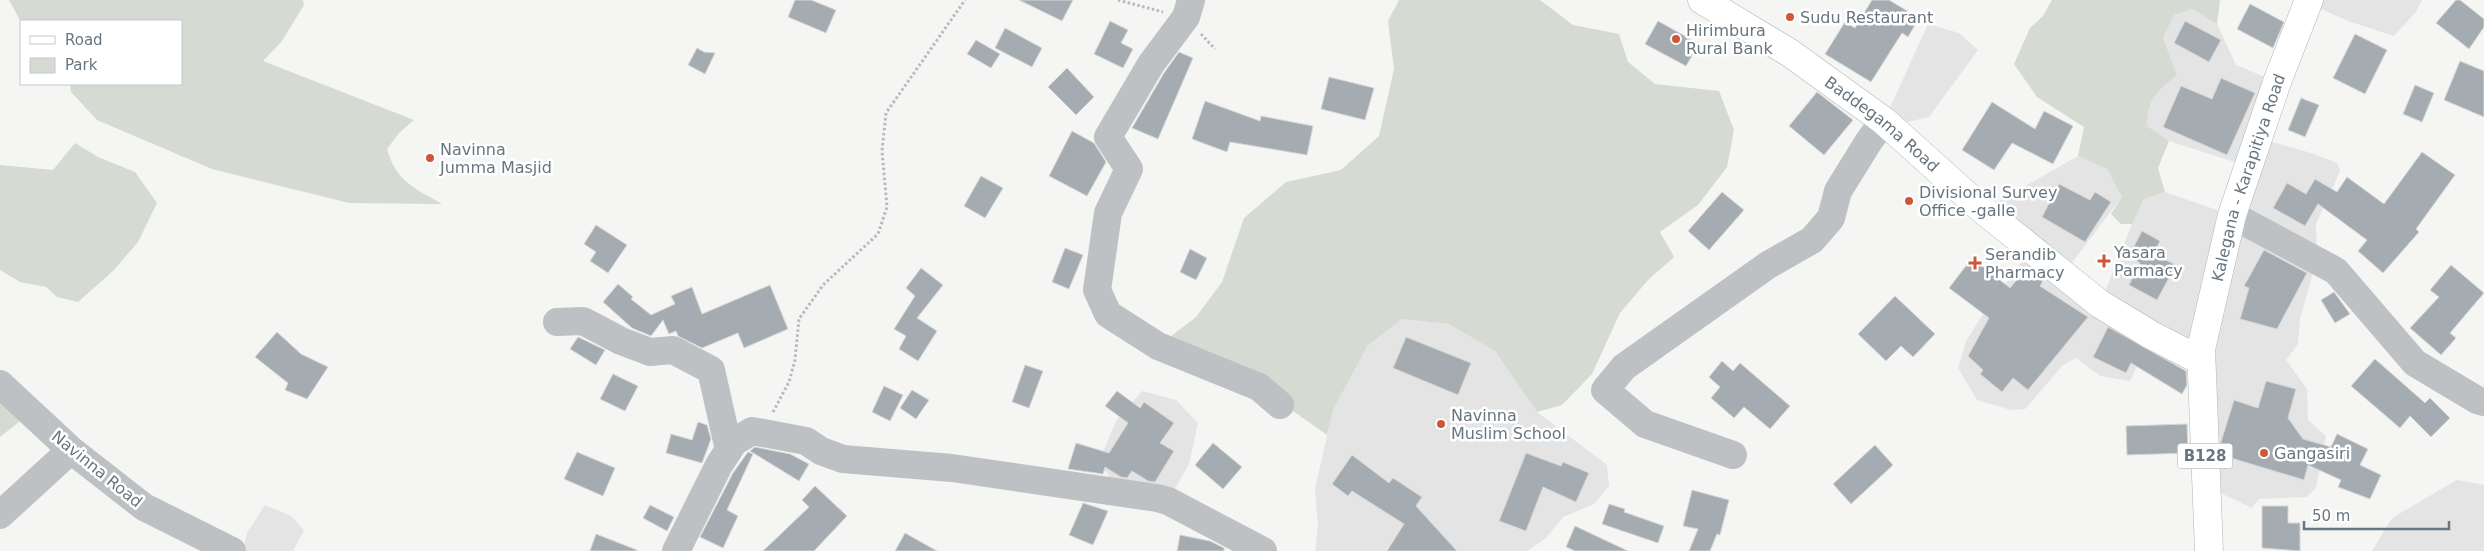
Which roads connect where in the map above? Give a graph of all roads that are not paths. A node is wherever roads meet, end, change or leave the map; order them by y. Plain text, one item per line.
1 (1702, 0) edge
2 (2308, 0) edge
3 (1189, 9) edge
4 (1884, 121) junction
5 (2232, 215) junction
6 (557, 322) dead end
7 (2200, 360) junction
8 (0, 384) edge
9 (2484, 402) edge
10 (1280, 405) dead end
11 (71, 450) junction
12 (729, 450) junction
13 (1733, 455) dead end
14 (0, 515) edge
15 (232, 551) edge
16 (676, 551) edge
17 (1263, 551) edge
18 (2209, 551) edge

1 - 4 main road, Baddegama Road
2 - 5 main road, Kalegana - Karapitiya Road
3 - 10 street
4 - 7 main road, Baddegama Road
4 - 13 street
5 - 7 main road, Kalegana - Karapitiya Road
5 - 9 street
6 - 12 street
7 - 18 main road, B128
8 - 11 street, Navinna Road
11 - 14 street
11 - 15 street, Navinna Road
12 - 16 street
12 - 17 street

